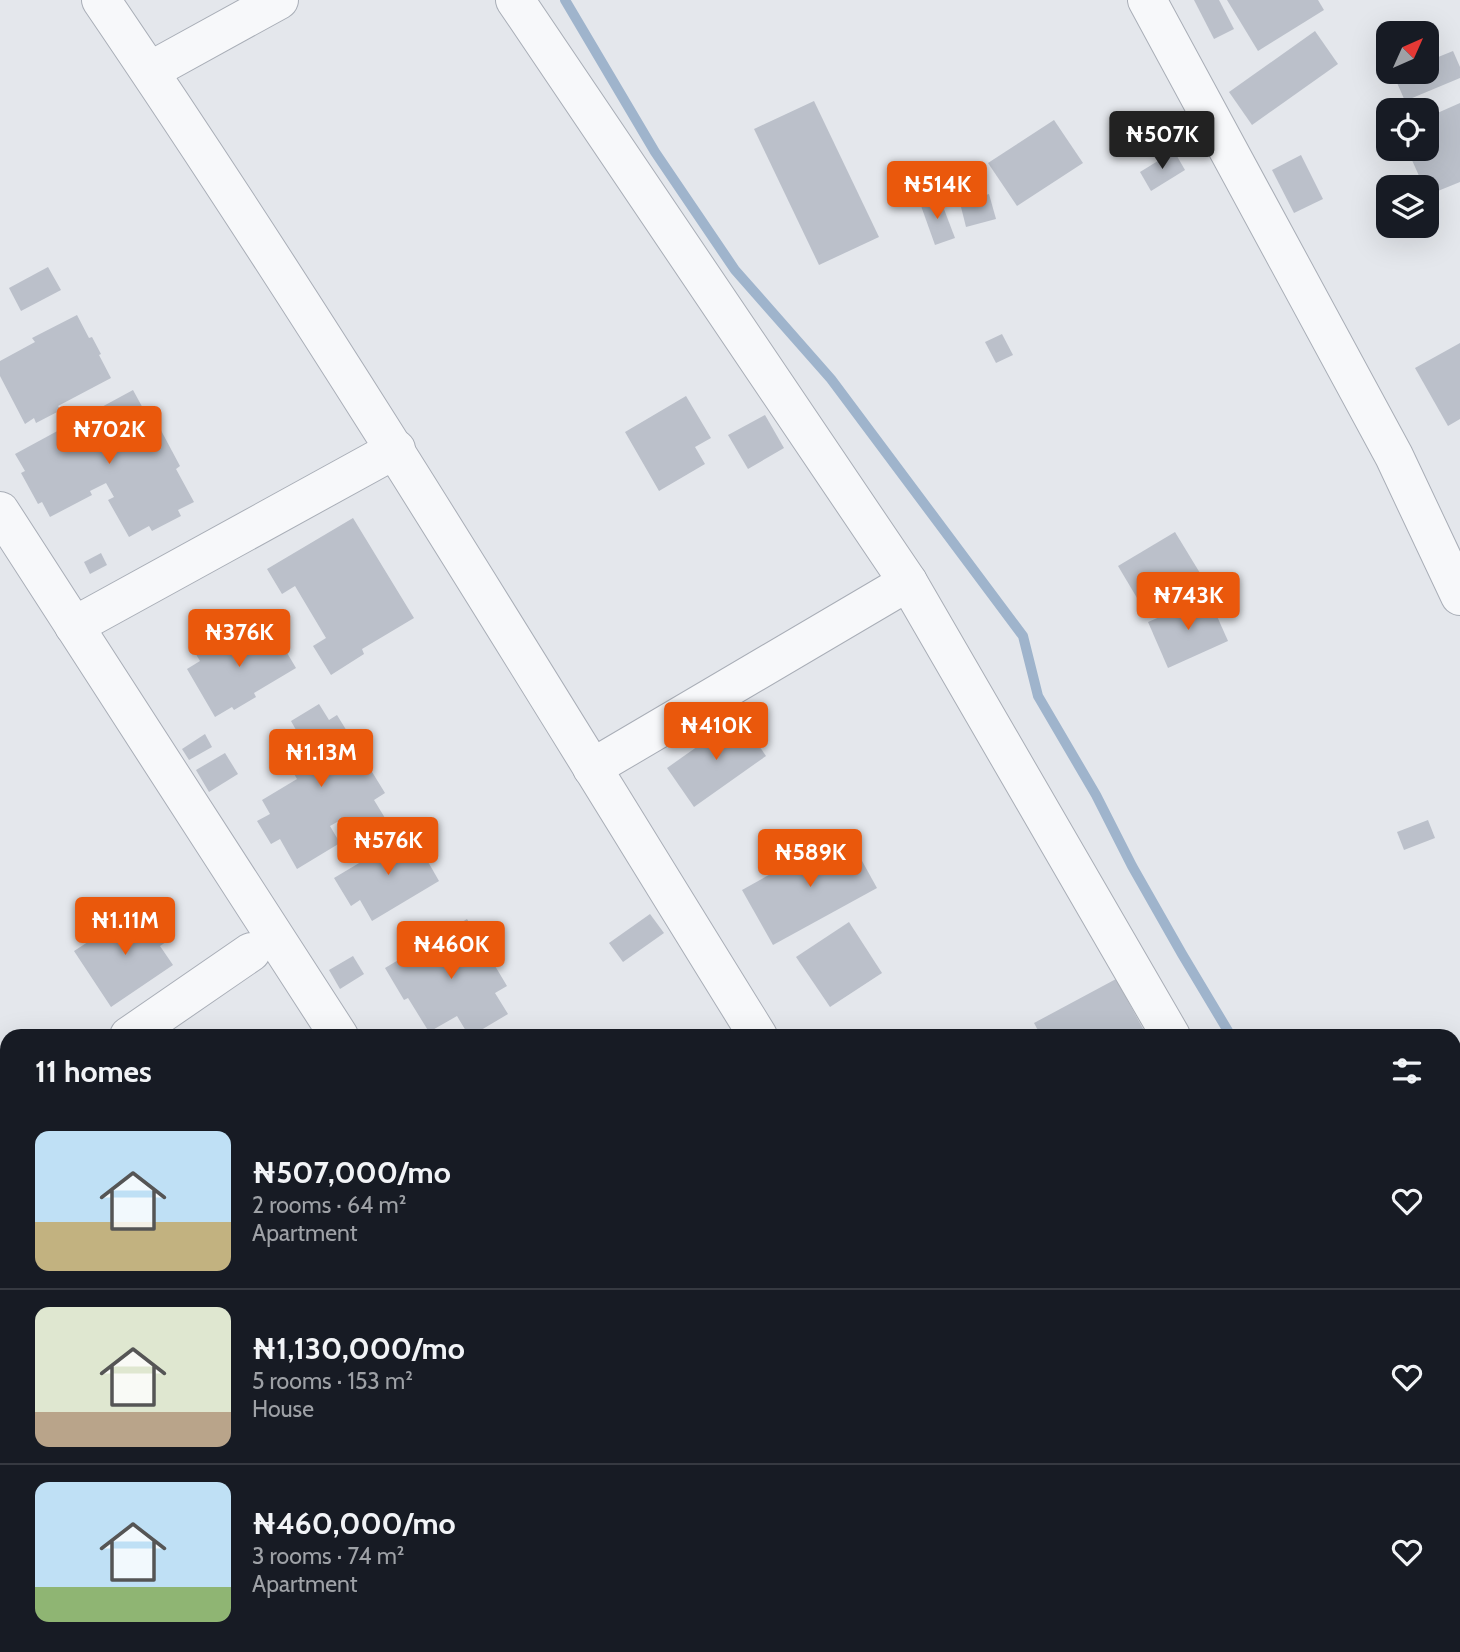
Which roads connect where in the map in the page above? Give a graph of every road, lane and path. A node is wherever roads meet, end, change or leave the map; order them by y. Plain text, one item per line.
1 (101, 0) edge
2 (279, 0) edge
3 (515, 0) edge
4 (1147, 0) edge
5 (150, 71) junction
6 (396, 449) junction
7 (0, 511) edge
8 (908, 582) junction
9 (1460, 596) edge
10 (74, 626) junction
11 (592, 768) junction
12 (251, 952) dead end
13 (139, 1029) edge
14 (334, 1029) edge
15 (754, 1029) edge
16 (1167, 1029) edge

1 - 5 street
2 - 5 street
3 - 8 street
4 - 9 street
5 - 6 street
6 - 10 street
6 - 11 street
7 - 10 street
8 - 11 street
8 - 16 street
10 - 14 street
11 - 15 street
12 - 13 street

